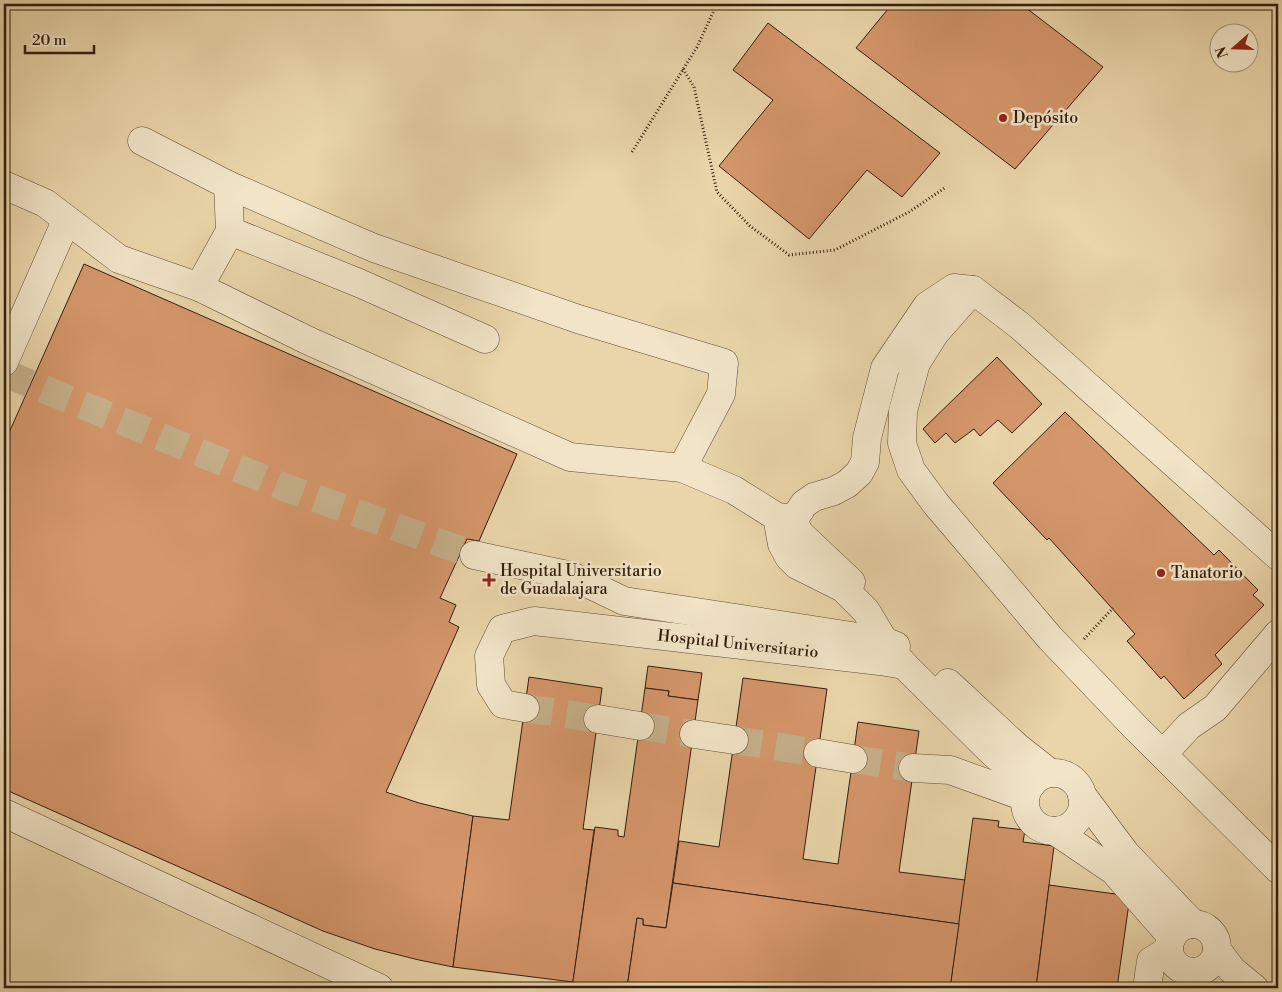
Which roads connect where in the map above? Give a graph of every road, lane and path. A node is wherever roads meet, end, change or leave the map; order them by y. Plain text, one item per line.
1 (717, 4) edge
2 (683, 69) junction
3 (142, 141) dead end
4 (632, 152) dead end
5 (4, 185) edge
6 (228, 185) junction
7 (946, 187) dead end
8 (66, 221) junction
9 (230, 231) junction
10 (374, 248) junction
11 (358, 283) junction
12 (199, 287) junction
13 (973, 290) junction
14 (485, 339) dead end
15 (4, 362) edge
16 (682, 468) junction
17 (786, 518) junction
18 (474, 555) tunnel mouth
19 (1278, 556) edge
20 (1278, 634) edge
21 (884, 640) junction
22 (912, 661) junction
23 (525, 708) tunnel mouth
24 (598, 719) tunnel mouth
25 (640, 726) tunnel mouth
26 (969, 730) junction
27 (694, 734) tunnel mouth
28 (734, 740) tunnel mouth
29 (818, 753) tunnel mouth
30 (1163, 754) junction
31 (853, 759) tunnel mouth
32 (913, 768) tunnel mouth
33 (950, 770) junction
34 (1035, 785) junction
35 (1082, 795) junction
36 (4, 813) edge
37 (1055, 831) junction
38 (1278, 869) edge
39 (1178, 937) junction
40 (1205, 969) edge
41 (383, 988) edge
42 (1147, 988) edge
43 (1228, 988) edge
44 (1254, 988) edge

1 - 2 path
2 - 4 path
2 - 7 path
3 - 6 street
5 - 8 street
6 - 9 street
6 - 10 street
8 - 12 street
8 - 15 street
9 - 11 street
9 - 12 street
10 - 11 street
10 - 16 street
11 - 14 street
12 - 16 street
13 - 17 street
13 - 19 street
13 - 30 street
16 - 17 street
17 - 21 street
17 - 22 street
18 - 21 street
20 - 30 street
21 - 22 street
22 - 23 street, Hospital Universitario
22 - 26 street
22 - 34 street
24 - 25 street
26 - 33 street
26 - 34 street
27 - 28 street
29 - 31 street
30 - 38 street
32 - 33 street
33 - 34 street
34 - 35 street
34 - 37 street
35 - 37 street
35 - 39 street
36 - 41 street
37 - 39 street
39 - 40 street
39 - 40 street
39 - 42 street
40 - 43 street
40 - 44 street

